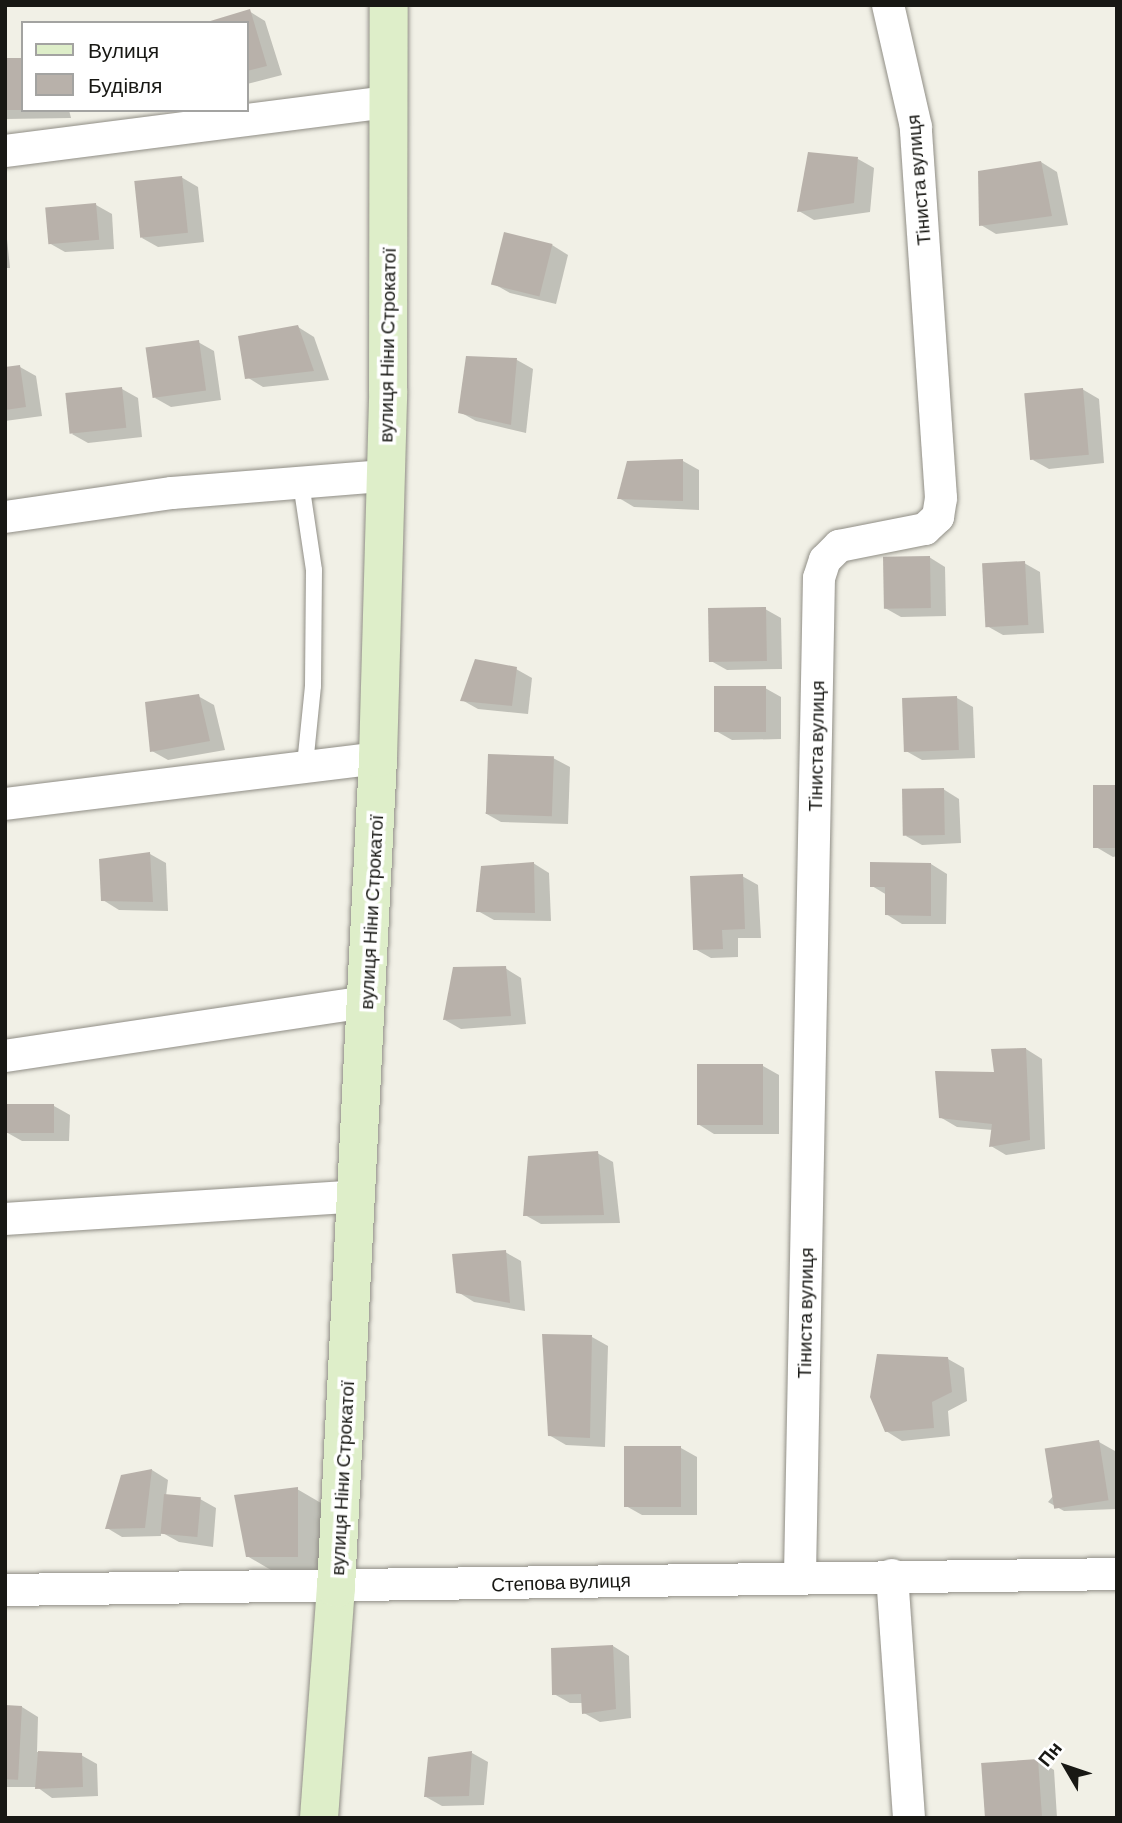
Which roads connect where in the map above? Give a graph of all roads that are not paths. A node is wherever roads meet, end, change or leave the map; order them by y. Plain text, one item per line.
1 (389, 5) edge
2 (887, 5) edge
3 (390, 102) junction
4 (5, 151) edge
5 (384, 476) junction
6 (301, 483) junction
7 (5, 517) edge
8 (378, 758) junction
9 (305, 765) junction
10 (5, 804) edge
11 (367, 1002) junction
12 (5, 1056) edge
13 (357, 1196) junction
14 (5, 1219) edge
15 (1117, 1574) edge
16 (892, 1575) junction
17 (800, 1576) junction
18 (336, 1588) junction
19 (5, 1590) edge
20 (319, 1818) edge
21 (909, 1818) edge

1 - 3 street, вулиця Ніни Строкатої
2 - 17 street, Тіниста вулиця
3 - 4 street
3 - 5 street, вулиця Ніни Строкатої
5 - 6 street
5 - 8 street, вулиця Ніни Строкатої
6 - 7 street
6 - 9 lane
8 - 9 street
8 - 11 street, вулиця Ніни Строкатої
9 - 10 street
11 - 12 street
11 - 13 street, вулиця Ніни Строкатої
13 - 14 street
13 - 18 street, вулиця Ніни Строкатої
15 - 16 street, Степова вулиця
16 - 17 street, Степова вулиця
16 - 21 street
17 - 18 street, Степова вулиця
18 - 19 street, Степова вулиця
18 - 20 street, вулиця Ніни Строкатої

